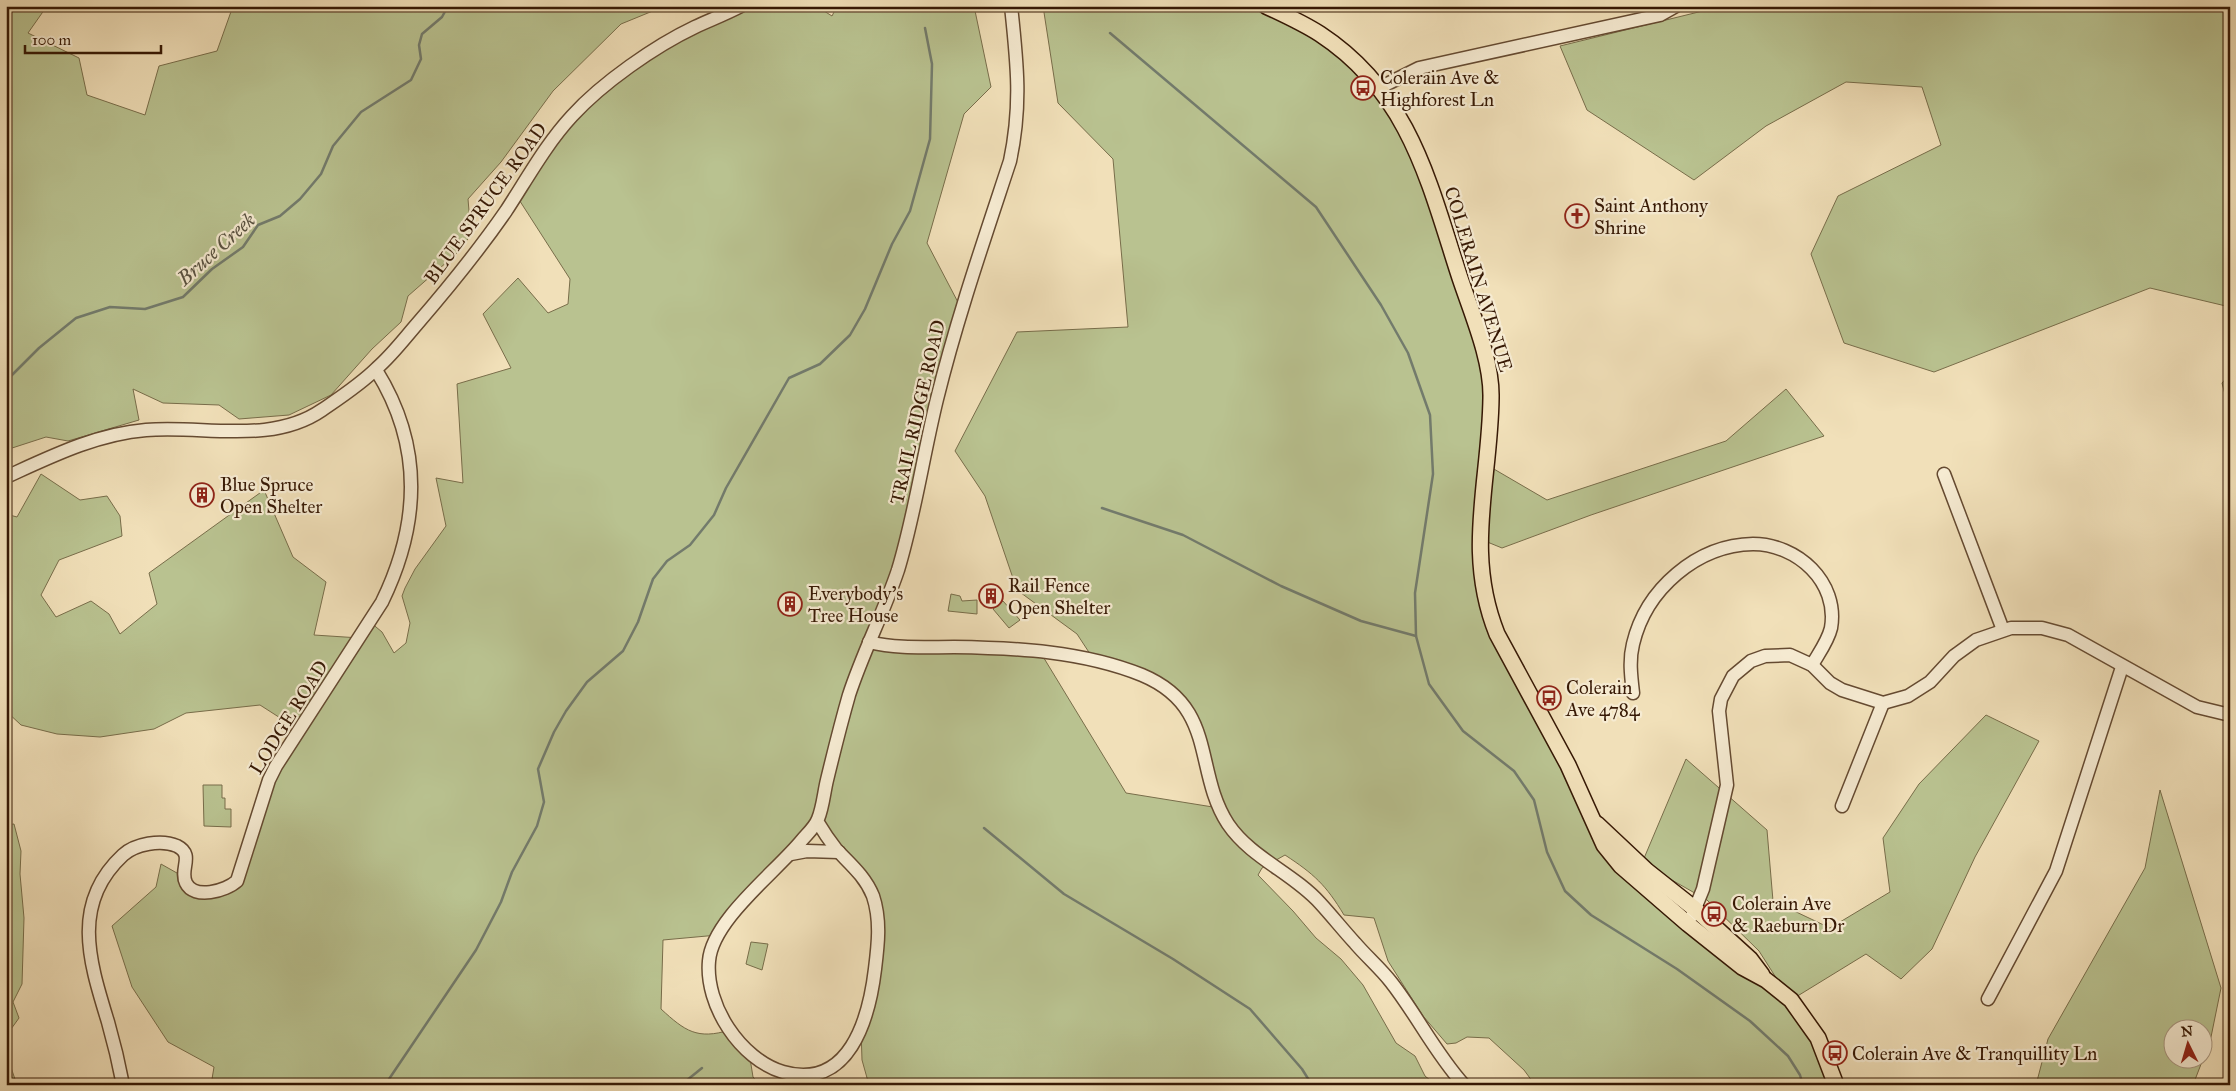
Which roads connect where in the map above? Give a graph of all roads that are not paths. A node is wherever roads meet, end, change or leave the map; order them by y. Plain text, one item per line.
1 (741, 6) edge
2 (1011, 6) edge
3 (1266, 6) edge
4 (1676, 6) edge
5 (1379, 88) junction
6 (376, 370) junction
7 (1944, 474) dead end
8 (6, 477) edge
9 (2003, 630) junction
10 (869, 642) junction
11 (1812, 665) junction
12 (2122, 667) junction
13 (1633, 693) dead end
14 (1883, 703) junction
15 (2230, 715) edge
16 (1842, 806) dead end
17 (1592, 820) junction
18 (817, 821) junction
19 (839, 852) junction
20 (791, 854) junction
21 (1695, 909) junction
22 (1688, 924) junction
23 (1766, 980) junction
24 (1988, 999) dead end
25 (815, 1079) edge
26 (123, 1085) edge
27 (1464, 1085) edge
28 (1836, 1085) edge

1 - 6 street, BLUE SPRUCE ROAD
2 - 10 street, TRAIL RIDGE ROAD
3 - 5 main road, COLERAIN AVENUE
4 - 5 street
5 - 17 main road, COLERAIN AVENUE
6 - 8 street, BLUE SPRUCE ROAD
6 - 26 street, LODGE ROAD
7 - 9 street
9 - 12 street
9 - 14 street
10 - 18 street, TRAIL RIDGE ROAD
10 - 27 street
11 - 13 street
11 - 14 street
11 - 21 street
12 - 15 street
12 - 24 street
14 - 16 street
17 - 21 main road, COLERAIN AVENUE
17 - 22 main road, COLERAIN AVENUE
18 - 19 street, TRAIL RIDGE ROAD
18 - 20 street, TRAIL RIDGE ROAD
19 - 20 street
19 - 25 street, TRAIL RIDGE ROAD
20 - 25 street, TRAIL RIDGE ROAD
21 - 22 street
21 - 23 main road, COLERAIN AVENUE
22 - 23 main road, COLERAIN AVENUE
23 - 28 main road, COLERAIN AVENUE

